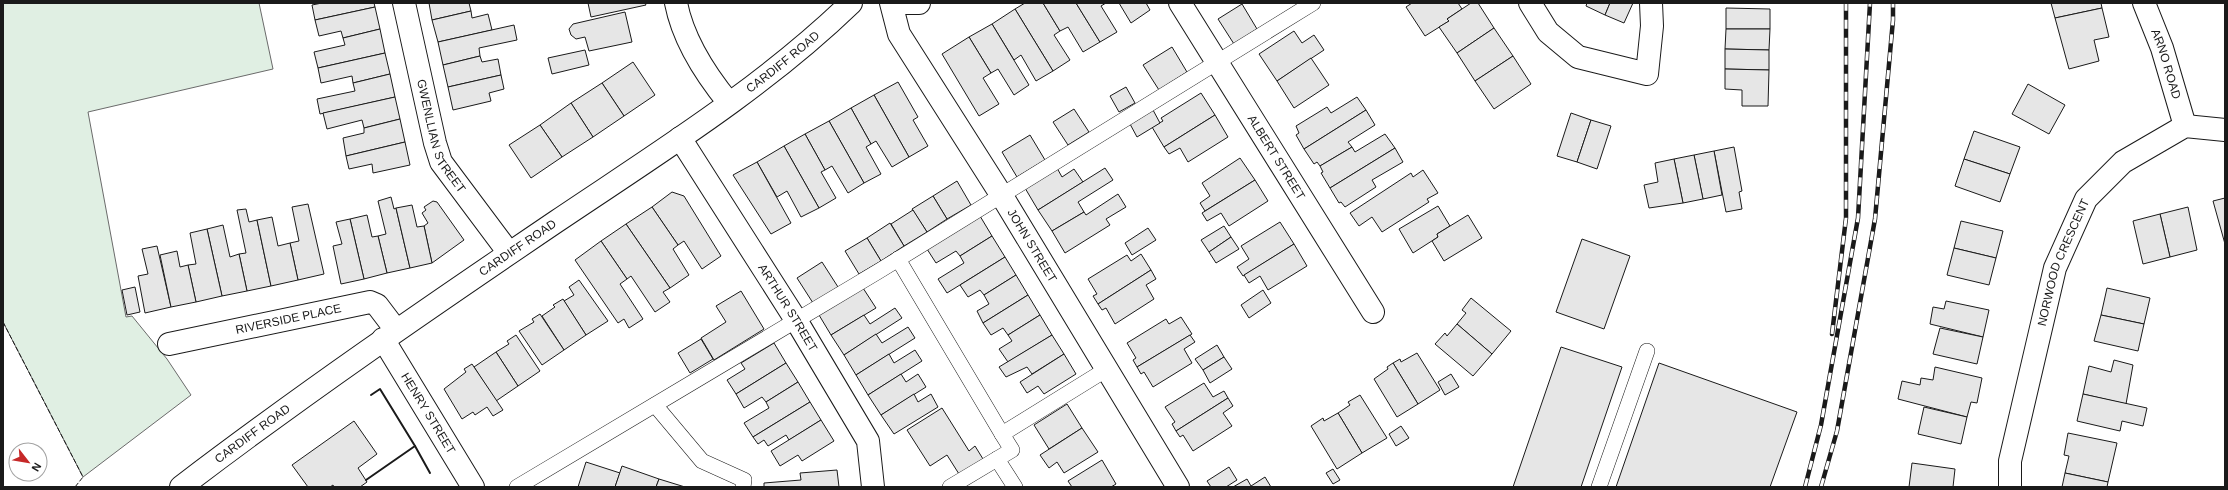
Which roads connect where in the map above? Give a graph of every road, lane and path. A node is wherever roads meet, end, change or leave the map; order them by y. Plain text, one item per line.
1 (404, 3) edge
2 (676, 3) edge
3 (851, 3) edge
4 (891, 3) edge
5 (902, 3) edge
6 (919, 3) edge
7 (1180, 3) edge
8 (1313, 3) edge
9 (1530, 3) edge
10 (1651, 3) edge
11 (2144, 3) edge
12 (1218, 63) junction
13 (729, 103) junction
14 (2185, 126) junction
15 (2225, 130) edge
16 (680, 138) junction
17 (1002, 196) junction
18 (509, 253) junction
19 (898, 259) junction
20 (1373, 312) dead end
21 (796, 320) junction
22 (390, 335) junction
23 (168, 344) dead end
24 (1647, 351) dead end
25 (1107, 369) junction
26 (655, 405) junction
27 (1002, 434) junction
28 (997, 459) junction
29 (181, 487) edge
30 (472, 487) edge
31 (517, 487) edge
32 (743, 487) edge
33 (873, 487) edge
34 (950, 487) edge
35 (1015, 487) edge
36 (1178, 487) edge
37 (1599, 487) edge
38 (2010, 487) edge

1 - 18 street, GWENLLIAN STREET
2 - 13 street
3 - 13 street, CARDIFF ROAD
4 - 17 street, JOHN STREET
5 - 6 street
7 - 12 street, ALBERT STREET
8 - 12 lane
9 - 10 street
11 - 14 street, ARNO ROAD
12 - 17 lane
12 - 20 street, ALBERT STREET
13 - 16 street, CARDIFF ROAD
14 - 15 street
14 - 38 street, NORWOOD CRESCENT
16 - 18 street, CARDIFF ROAD
16 - 21 street, ARTHUR STREET
17 - 19 lane
17 - 25 street, JOHN STREET
18 - 22 street, CARDIFF ROAD
19 - 21 lane
19 - 27 lane
21 - 26 lane
21 - 33 street, ARTHUR STREET
22 - 23 street, RIVERSIDE PLACE
22 - 29 street, CARDIFF ROAD
22 - 30 street, HENRY STREET
24 - 37 lane
25 - 27 lane
25 - 36 street, JOHN STREET
26 - 31 lane
26 - 32 lane
27 - 28 lane
28 - 34 lane
28 - 35 lane

